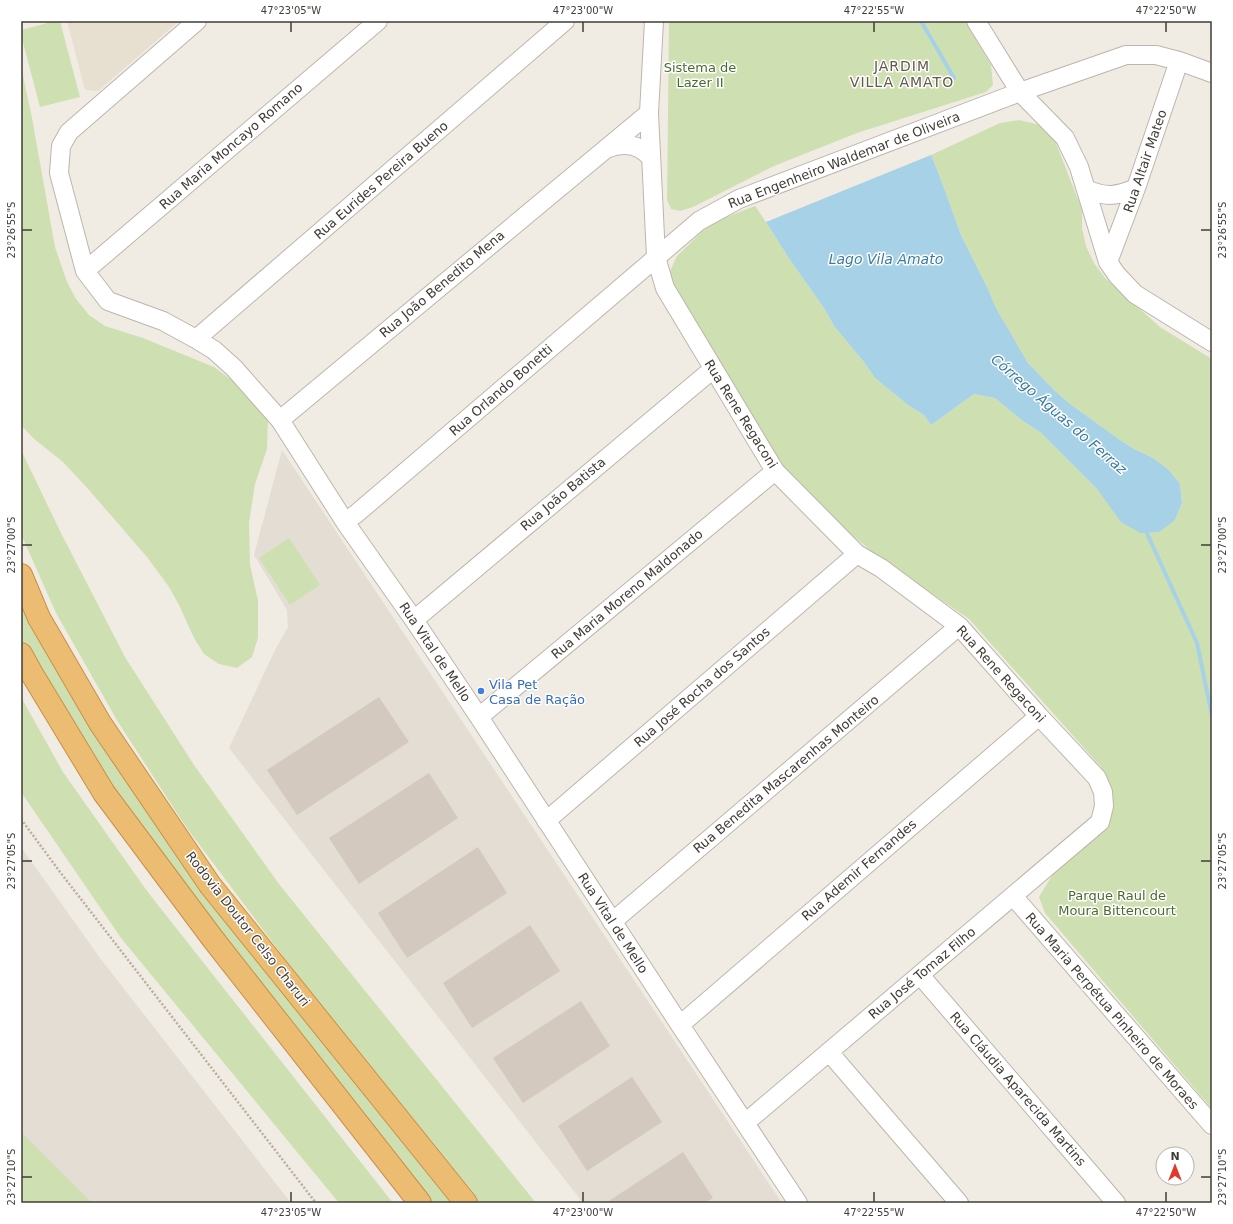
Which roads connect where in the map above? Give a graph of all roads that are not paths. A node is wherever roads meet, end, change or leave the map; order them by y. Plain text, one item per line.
1 (197, 21) edge
2 (378, 21) edge
3 (565, 21) edge
4 (654, 21) edge
5 (976, 21) edge
6 (1179, 61) junction
7 (1002, 63) junction
8 (1212, 74) edge
9 (1020, 92) junction
10 (994, 102) junction
11 (648, 113) junction
12 (605, 149) junction
13 (651, 158) junction
14 (1136, 188) junction
15 (1086, 189) junction
16 (656, 258) junction
17 (1108, 262) junction
18 (85, 271) junction
19 (1211, 336) edge
20 (196, 339) junction
21 (713, 369) junction
22 (280, 420) junction
23 (775, 471) junction
24 (345, 522) junction
25 (857, 554) junction
26 (21, 576) edge
27 (414, 620) junction
28 (959, 626) junction
29 (21, 654) edge
30 (1039, 716) junction
31 (478, 717) junction
32 (546, 820) junction
33 (1100, 822) joint
34 (1013, 896) junction
35 (612, 922) junction
36 (920, 975) junction
37 (680, 1025) junction
38 (829, 1052) junction
39 (745, 1123) junction
40 (1212, 1125) edge
41 (420, 1203) edge
42 (466, 1203) edge
43 (798, 1203) edge
44 (959, 1203) edge
45 (1116, 1203) edge

1 - 18 street, Rua Vital de Mello
2 - 18 street, Rua Maria Moncayo Romano
3 - 20 street, Rua Eurides Pereira Bueno
4 - 11 street, Rua Rene Regaconi
5 - 7 street
6 - 8 street, Rua Engenheiro Waldemar de Oliveira
6 - 9 street, Rua Engenheiro Waldemar de Oliveira
6 - 14 street, Rua Altair Mateo
7 - 9 street
7 - 10 street
9 - 10 street, Rua Engenheiro Waldemar de Oliveira
9 - 15 street
10 - 16 street, Rua Engenheiro Waldemar de Oliveira
11 - 12 street, Rua João Benedito Mena
11 - 13 street, Rua Rene Regaconi
12 - 13 street, Rua João Benedito Mena
12 - 22 street, Rua João Benedito Mena
13 - 16 street, Rua Rene Regaconi
14 - 15 street
14 - 17 street, Rua Altair Mateo
15 - 17 street
16 - 21 street, Rua Rene Regaconi
16 - 24 street, Rua Orlando Bonetti
17 - 19 street
18 - 20 street, Rua Vital de Mello
20 - 22 street, Rua Vital de Mello
21 - 23 street, Rua Rene Regaconi
21 - 27 street, Rua João Batista
22 - 24 street, Rua Vital de Mello
23 - 25 street, Rua Rene Regaconi
23 - 31 street, Rua Maria Moreno Maldonado
24 - 27 street, Rua Vital de Mello
25 - 28 street, Rua Rene Regaconi
25 - 32 street, Rua José Rocha dos Santos
26 - 42 highway, Rodovia Doutor Celso Charuri
27 - 31 street, Rua Vital de Mello
28 - 30 street, Rua Rene Regaconi
28 - 35 street, Rua Benedita Mascarenhas Monteiro
29 - 41 highway
30 - 33 street, Rua Rene Regaconi
30 - 37 street, Rua Ademir Fernandes
31 - 32 street, Rua Vital de Mello
32 - 35 street, Rua Vital de Mello
33 - 34 street, Rua José Tomaz Filho
34 - 36 street, Rua José Tomaz Filho
34 - 40 street, Rua Maria Perpétua Pinheiro de Moraes
35 - 37 street, Rua Vital de Mello
36 - 38 street, Rua José Tomaz Filho
36 - 45 street, Rua Cláudia Aparecida Martins
37 - 39 street, Rua Vital de Mello
38 - 39 street, Rua José Tomaz Filho
38 - 44 street
39 - 43 street, Rua Vital de Mello

